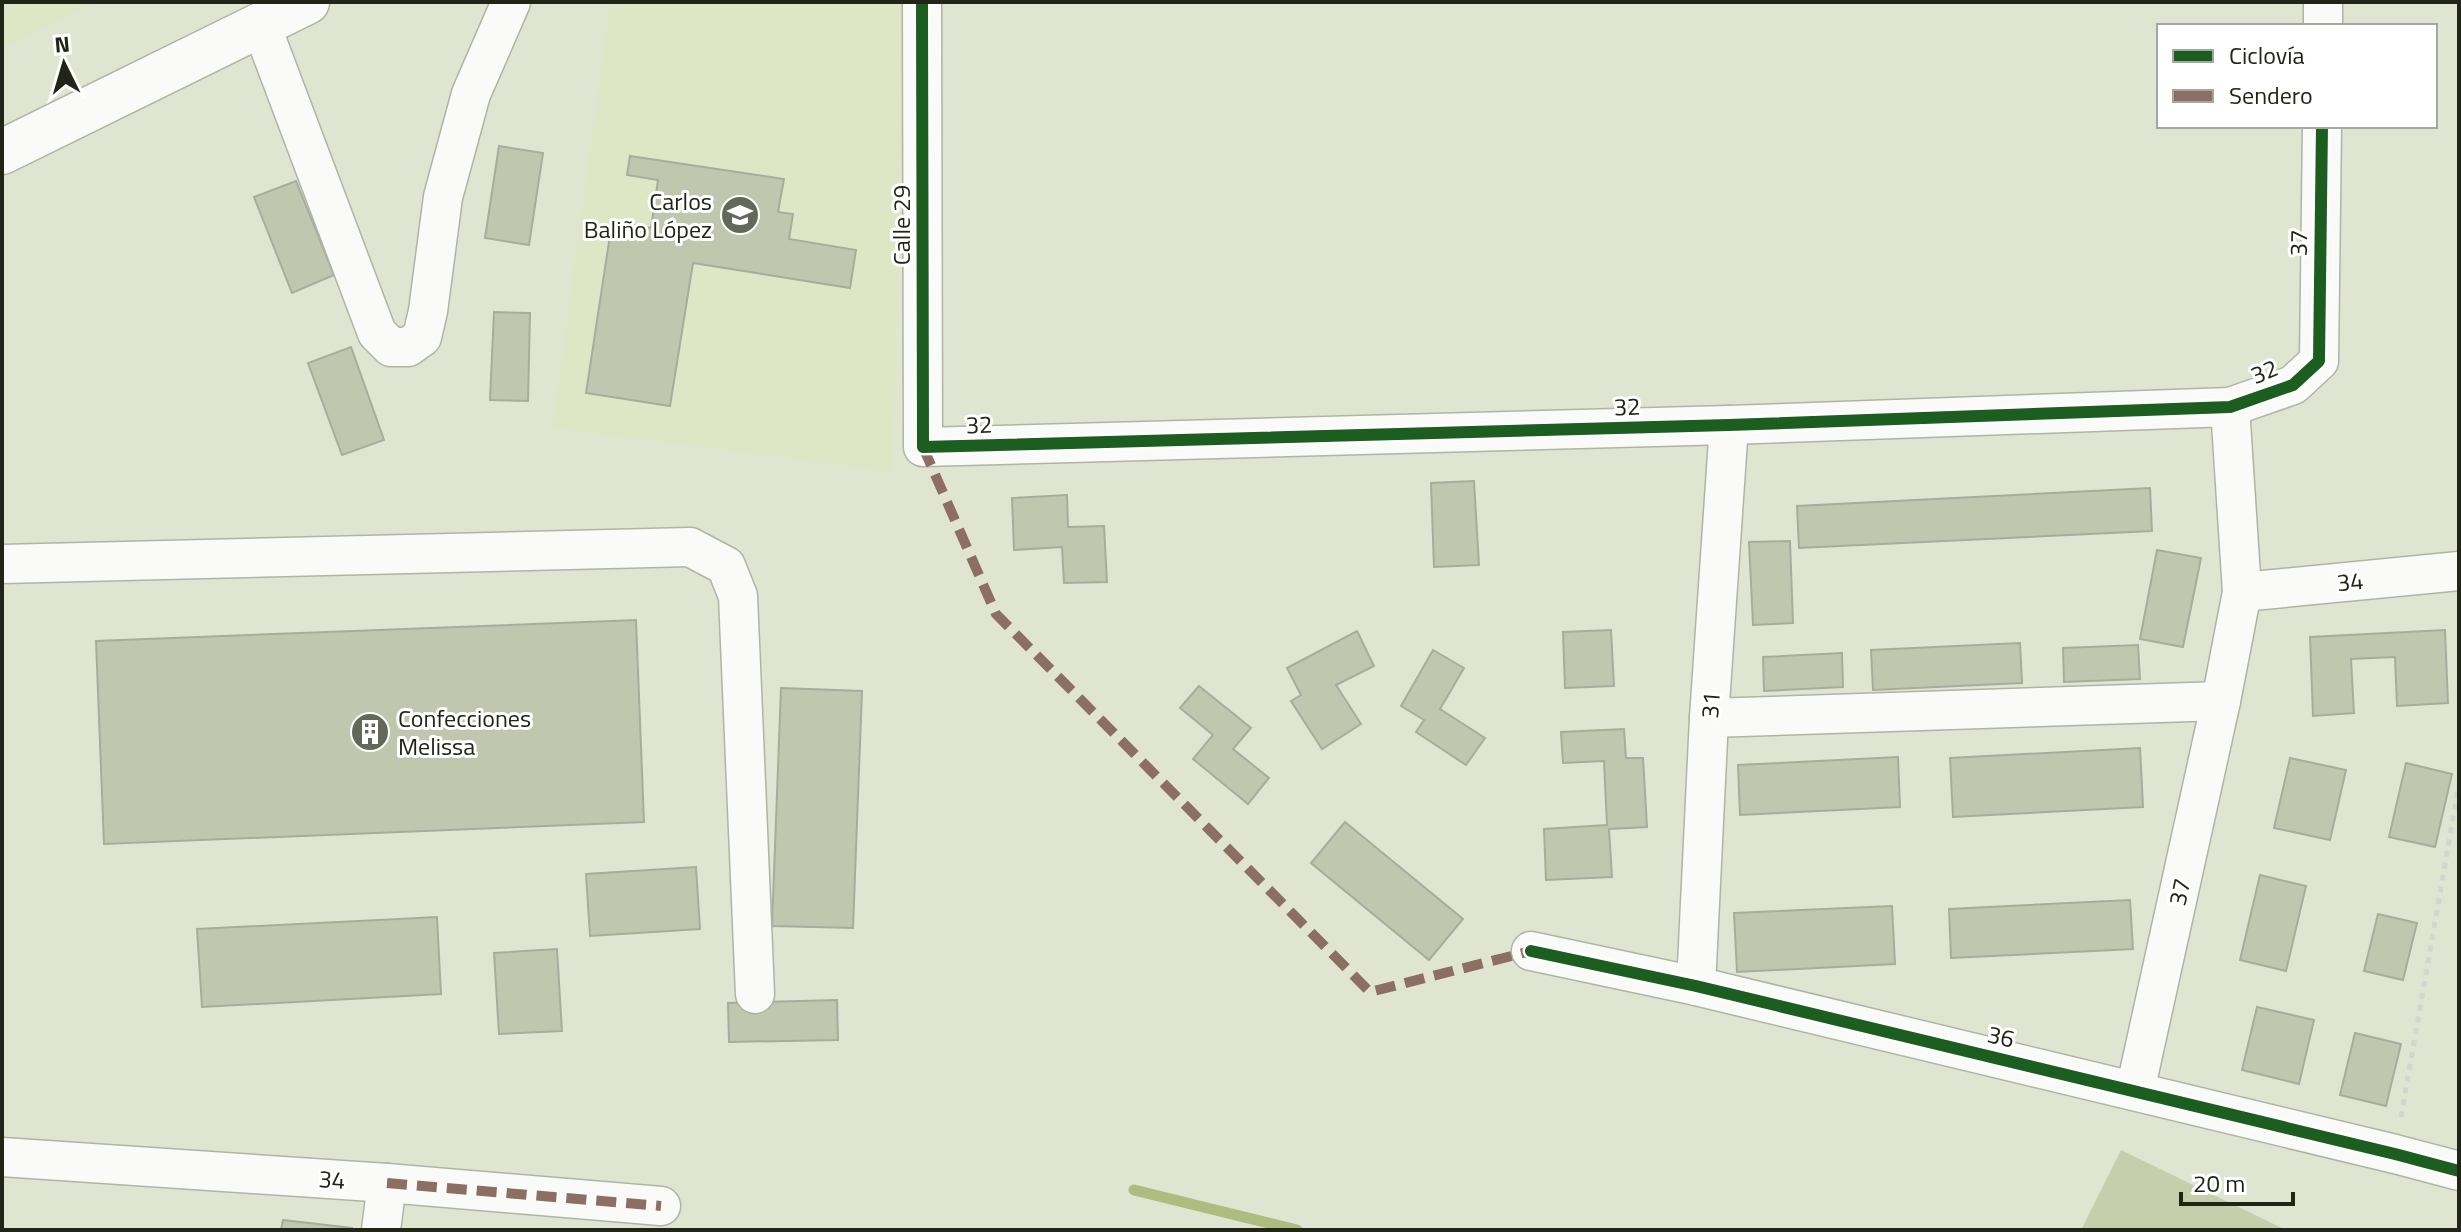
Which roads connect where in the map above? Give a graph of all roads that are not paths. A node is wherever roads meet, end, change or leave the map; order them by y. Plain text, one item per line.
1 (307, 2) edge
2 (511, 2) edge
3 (922, 2) edge
4 (2323, 2) edge
5 (2323, 24) edge
6 (261, 25) junction
7 (2322, 128) edge
8 (2, 152) edge
9 (2319, 361) joint
10 (2230, 407) junction
11 (1729, 425) junction
12 (923, 447) joint
13 (2, 564) edge
14 (2459, 571) edge
15 (2242, 592) junction
16 (2221, 701) junction
17 (1709, 718) junction
18 (1531, 951) dead end
19 (1696, 986) junction
20 (755, 994) dead end
21 (2135, 1091) junction
22 (2, 1157) edge
23 (2459, 1171) edge
24 (387, 1183) junction
25 (661, 1206) dead end
26 (381, 1230) edge

1 - 6 main road
2 - 6 street
3 - 12 street, Calle 29
4 - 5 street
6 - 8 main road
7 - 9 street, 37
9 - 10 street, 32
10 - 11 street, 32
10 - 15 street, 37
11 - 12 street, 32
11 - 17 street, 31
13 - 20 street
14 - 15 street, 34
15 - 16 street, 37
16 - 17 street
16 - 21 street, 37
17 - 19 street, 31
18 - 19 street, 36
19 - 21 street, 36
21 - 23 street, 36
22 - 24 street, 34
24 - 25 street, 34
24 - 26 street

